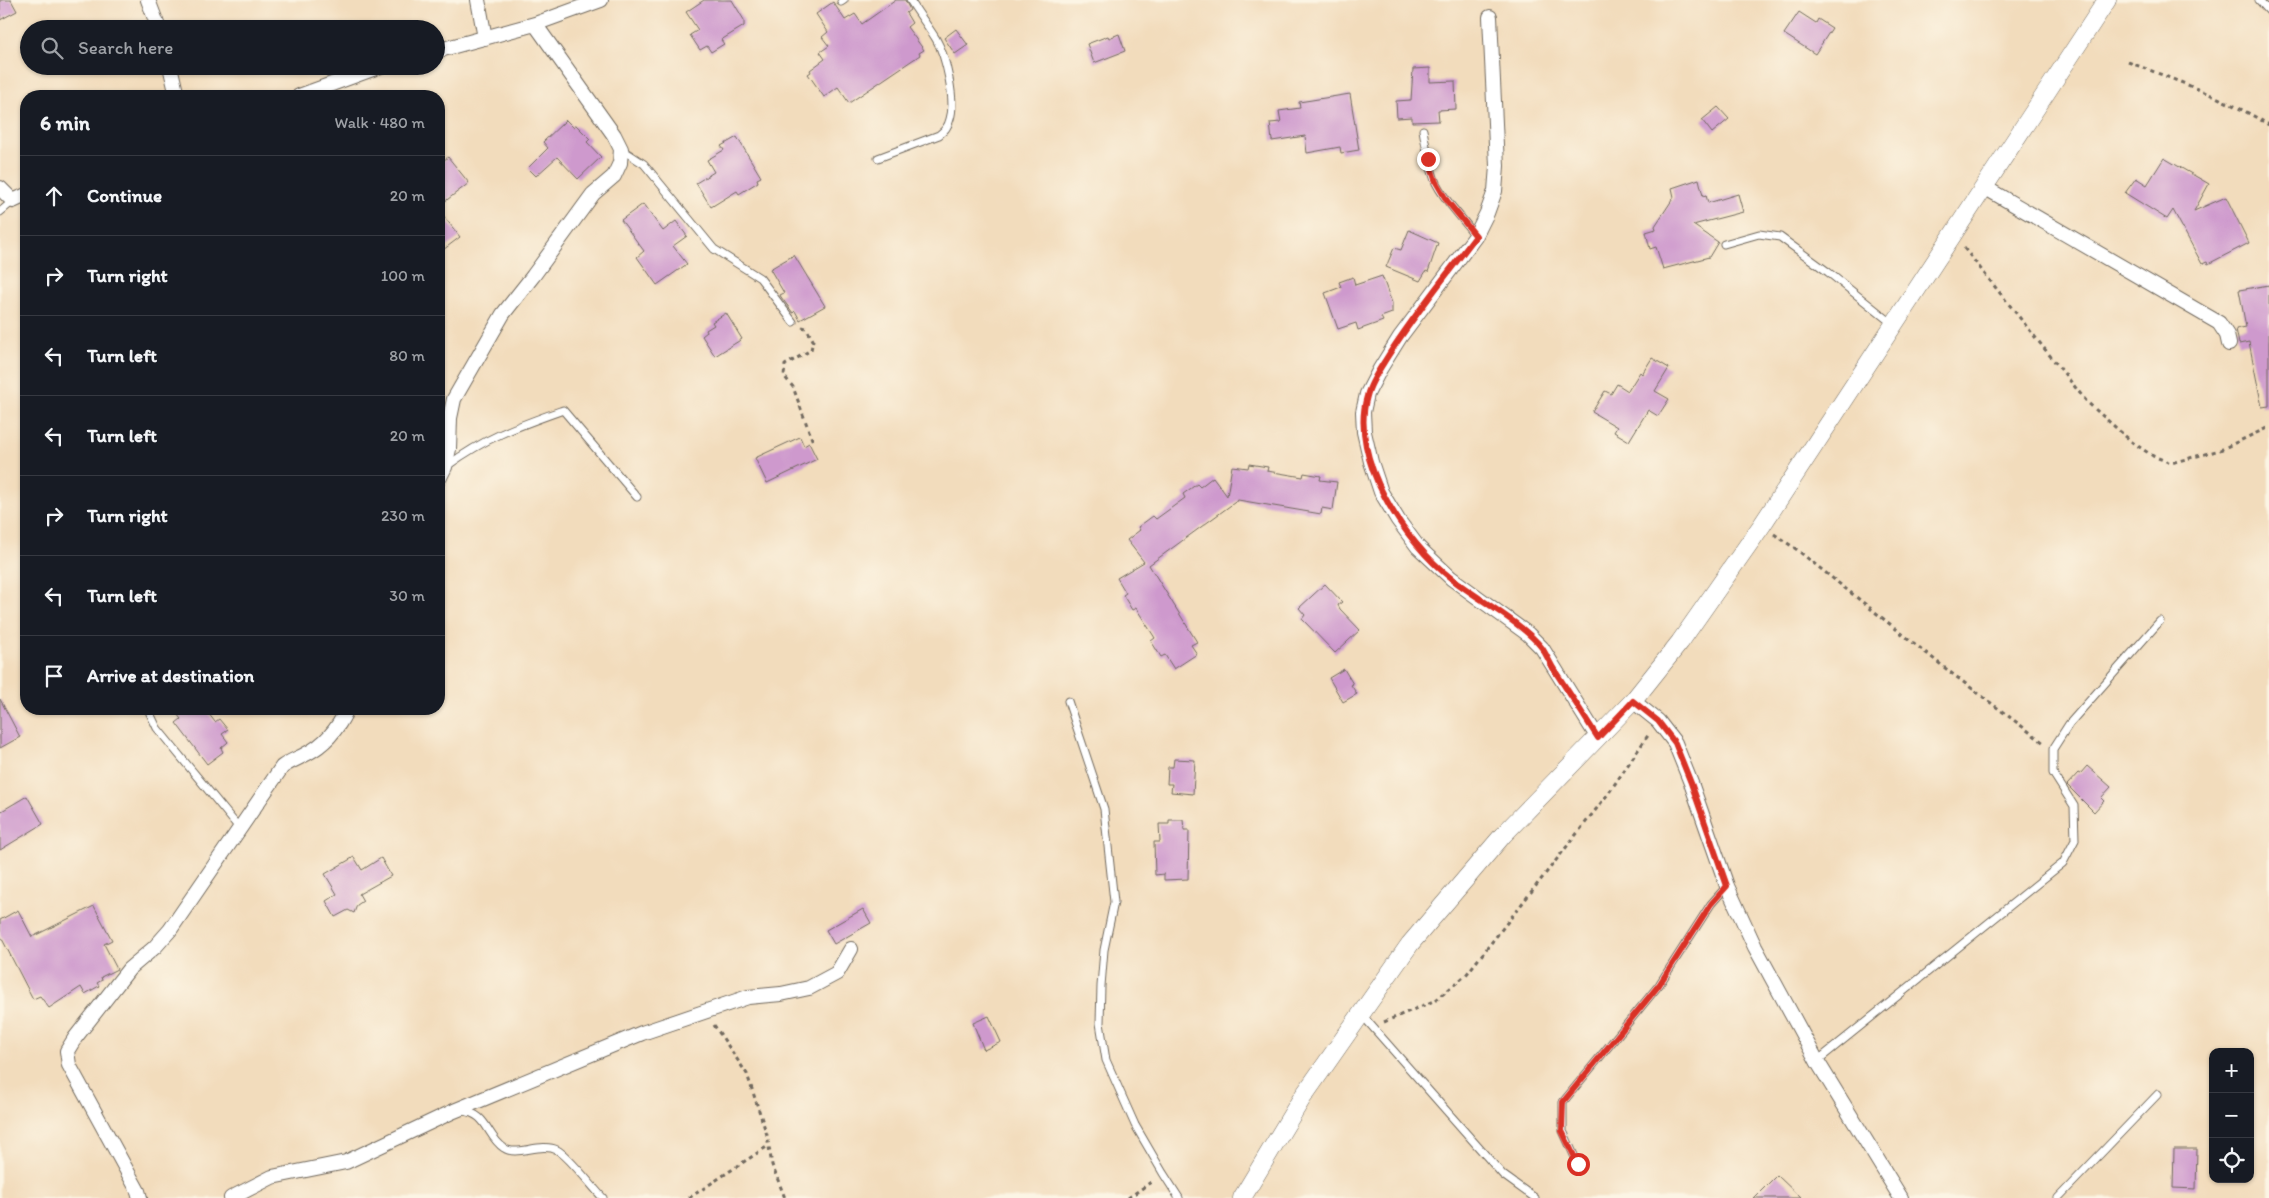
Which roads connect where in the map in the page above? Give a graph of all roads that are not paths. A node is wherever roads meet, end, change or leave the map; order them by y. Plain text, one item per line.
1 (148, 0) edge
2 (478, 0) edge
3 (601, 0) edge
4 (910, 0) edge
5 (2106, 0) edge
6 (2259, 0) edge
7 (2269, 11) edge
8 (1490, 17) dead end
9 (156, 20) edge
10 (534, 24) junction
11 (485, 38) junction
12 (445, 49) edge
13 (172, 75) edge
14 (356, 75) edge
15 (176, 90) edge
16 (315, 90) edge
17 (1422, 130) dead end
18 (621, 148) junction
19 (878, 158) dead end
20 (1984, 187) junction
21 (0, 188) edge
22 (20, 198) edge
23 (13, 201) junction
24 (0, 212) edge
25 (1476, 236) junction
26 (1724, 244) dead end
27 (792, 322) road end
28 (1894, 324) junction
29 (2229, 344) dead end
30 (445, 463) edge
31 (445, 470) edge
32 (637, 497) dead end
33 (2160, 621) dead end
34 (1068, 700) dead end
35 (1633, 701) junction
36 (151, 715) edge
37 (344, 715) edge
38 (1598, 738) junction
39 (240, 828) junction
40 (1727, 886) junction
41 (851, 949) dead end
42 (1360, 1013) junction
43 (1817, 1061) junction
44 (2158, 1094) dead end
45 (454, 1111) junction
46 (1578, 1164) dead end
47 (140, 1198) edge
48 (231, 1198) edge
49 (603, 1198) edge
50 (1179, 1198) edge
51 (1242, 1198) edge
52 (1536, 1198) edge
53 (1901, 1198) edge
54 (2058, 1198) edge

1 - 9 street
2 - 11 street
3 - 10 street
4 - 19 lane
5 - 20 street
6 - 7 lane
8 - 25 street
10 - 11 street
10 - 18 street
11 - 12 street
13 - 15 street
14 - 16 street
17 - 25 lane
18 - 27 lane
18 - 30 street
20 - 28 street
20 - 29 street
21 - 23 street
22 - 23 street
23 - 24 lane
25 - 38 street
26 - 28 lane
28 - 35 street
31 - 32 lane
33 - 43 lane
34 - 50 lane
35 - 38 street
35 - 40 street
36 - 39 lane
37 - 39 street
38 - 42 street
39 - 47 street
40 - 43 street
40 - 46 lane
41 - 45 street
42 - 51 street
42 - 52 lane
43 - 53 street
44 - 54 lane
45 - 48 street
45 - 49 lane

